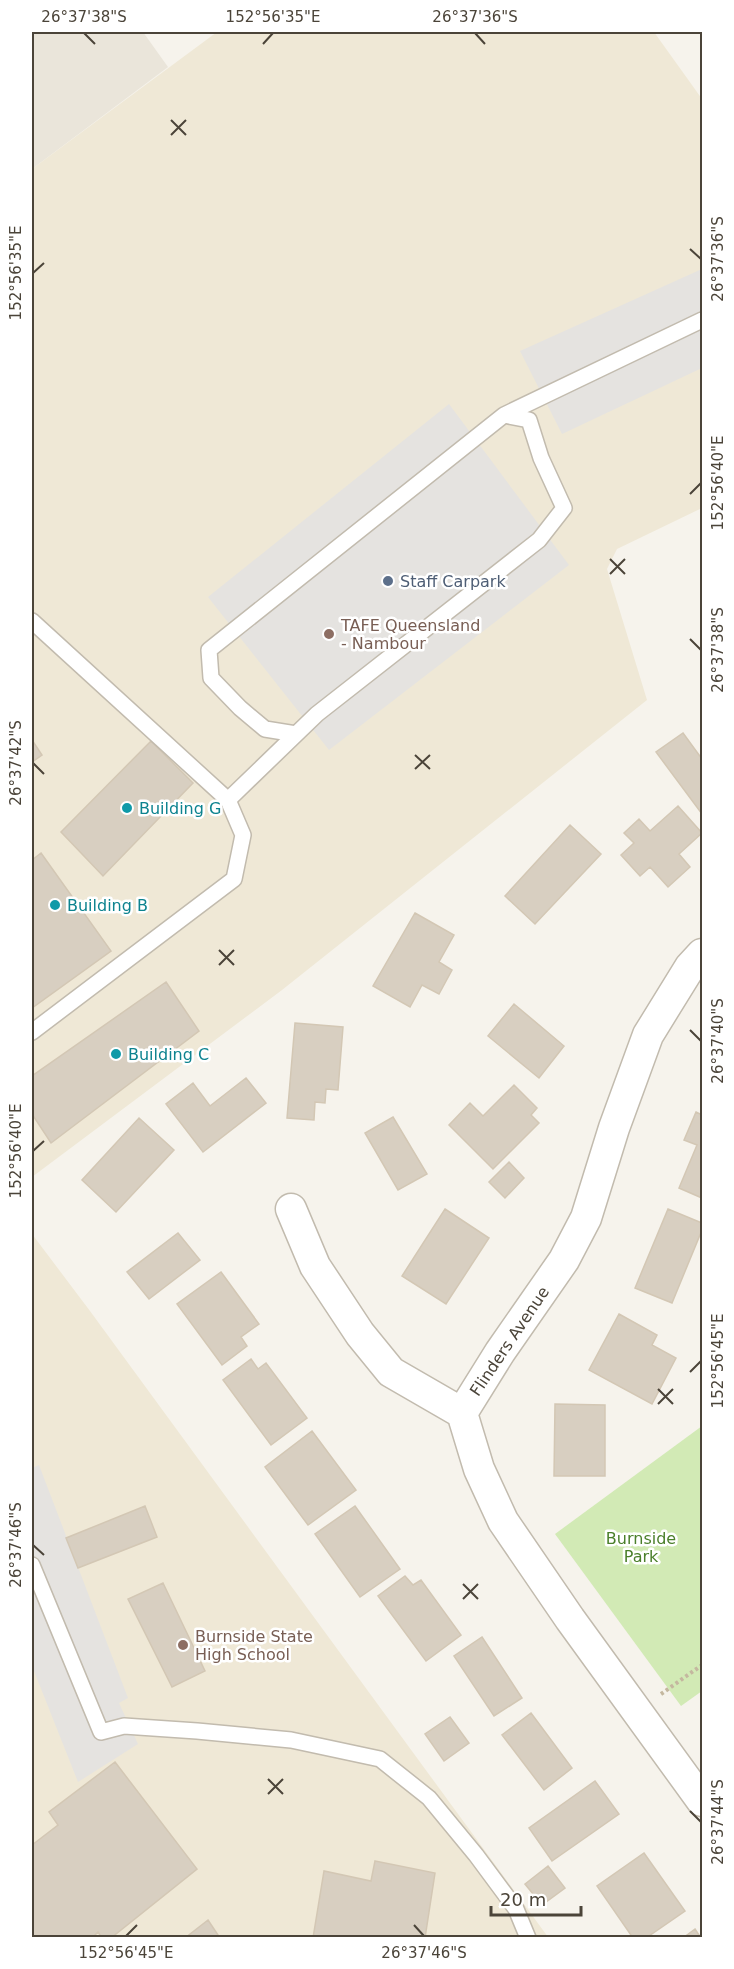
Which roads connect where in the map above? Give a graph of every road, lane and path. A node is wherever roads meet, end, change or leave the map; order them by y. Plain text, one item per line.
1 (702, 320) edge
2 (504, 415) junction
3 (32, 621) edge
4 (296, 734) junction
5 (228, 800) junction
6 (702, 954) edge
7 (32, 1032) edge
8 (291, 1209) dead end
9 (462, 1413) junction
10 (32, 1565) edge
11 (702, 1665) edge
12 (636, 1711) junction
13 (702, 1801) edge
14 (528, 1938) edge

1 - 2 lane
2 - 4 lane
2 - 4 lane
3 - 5 lane
4 - 5 lane
5 - 7 lane
6 - 9 street, Flinders Avenue
8 - 9 street
9 - 12 street, Flinders Avenue
10 - 14 lane
11 - 12 path
12 - 13 street, Flinders Avenue

